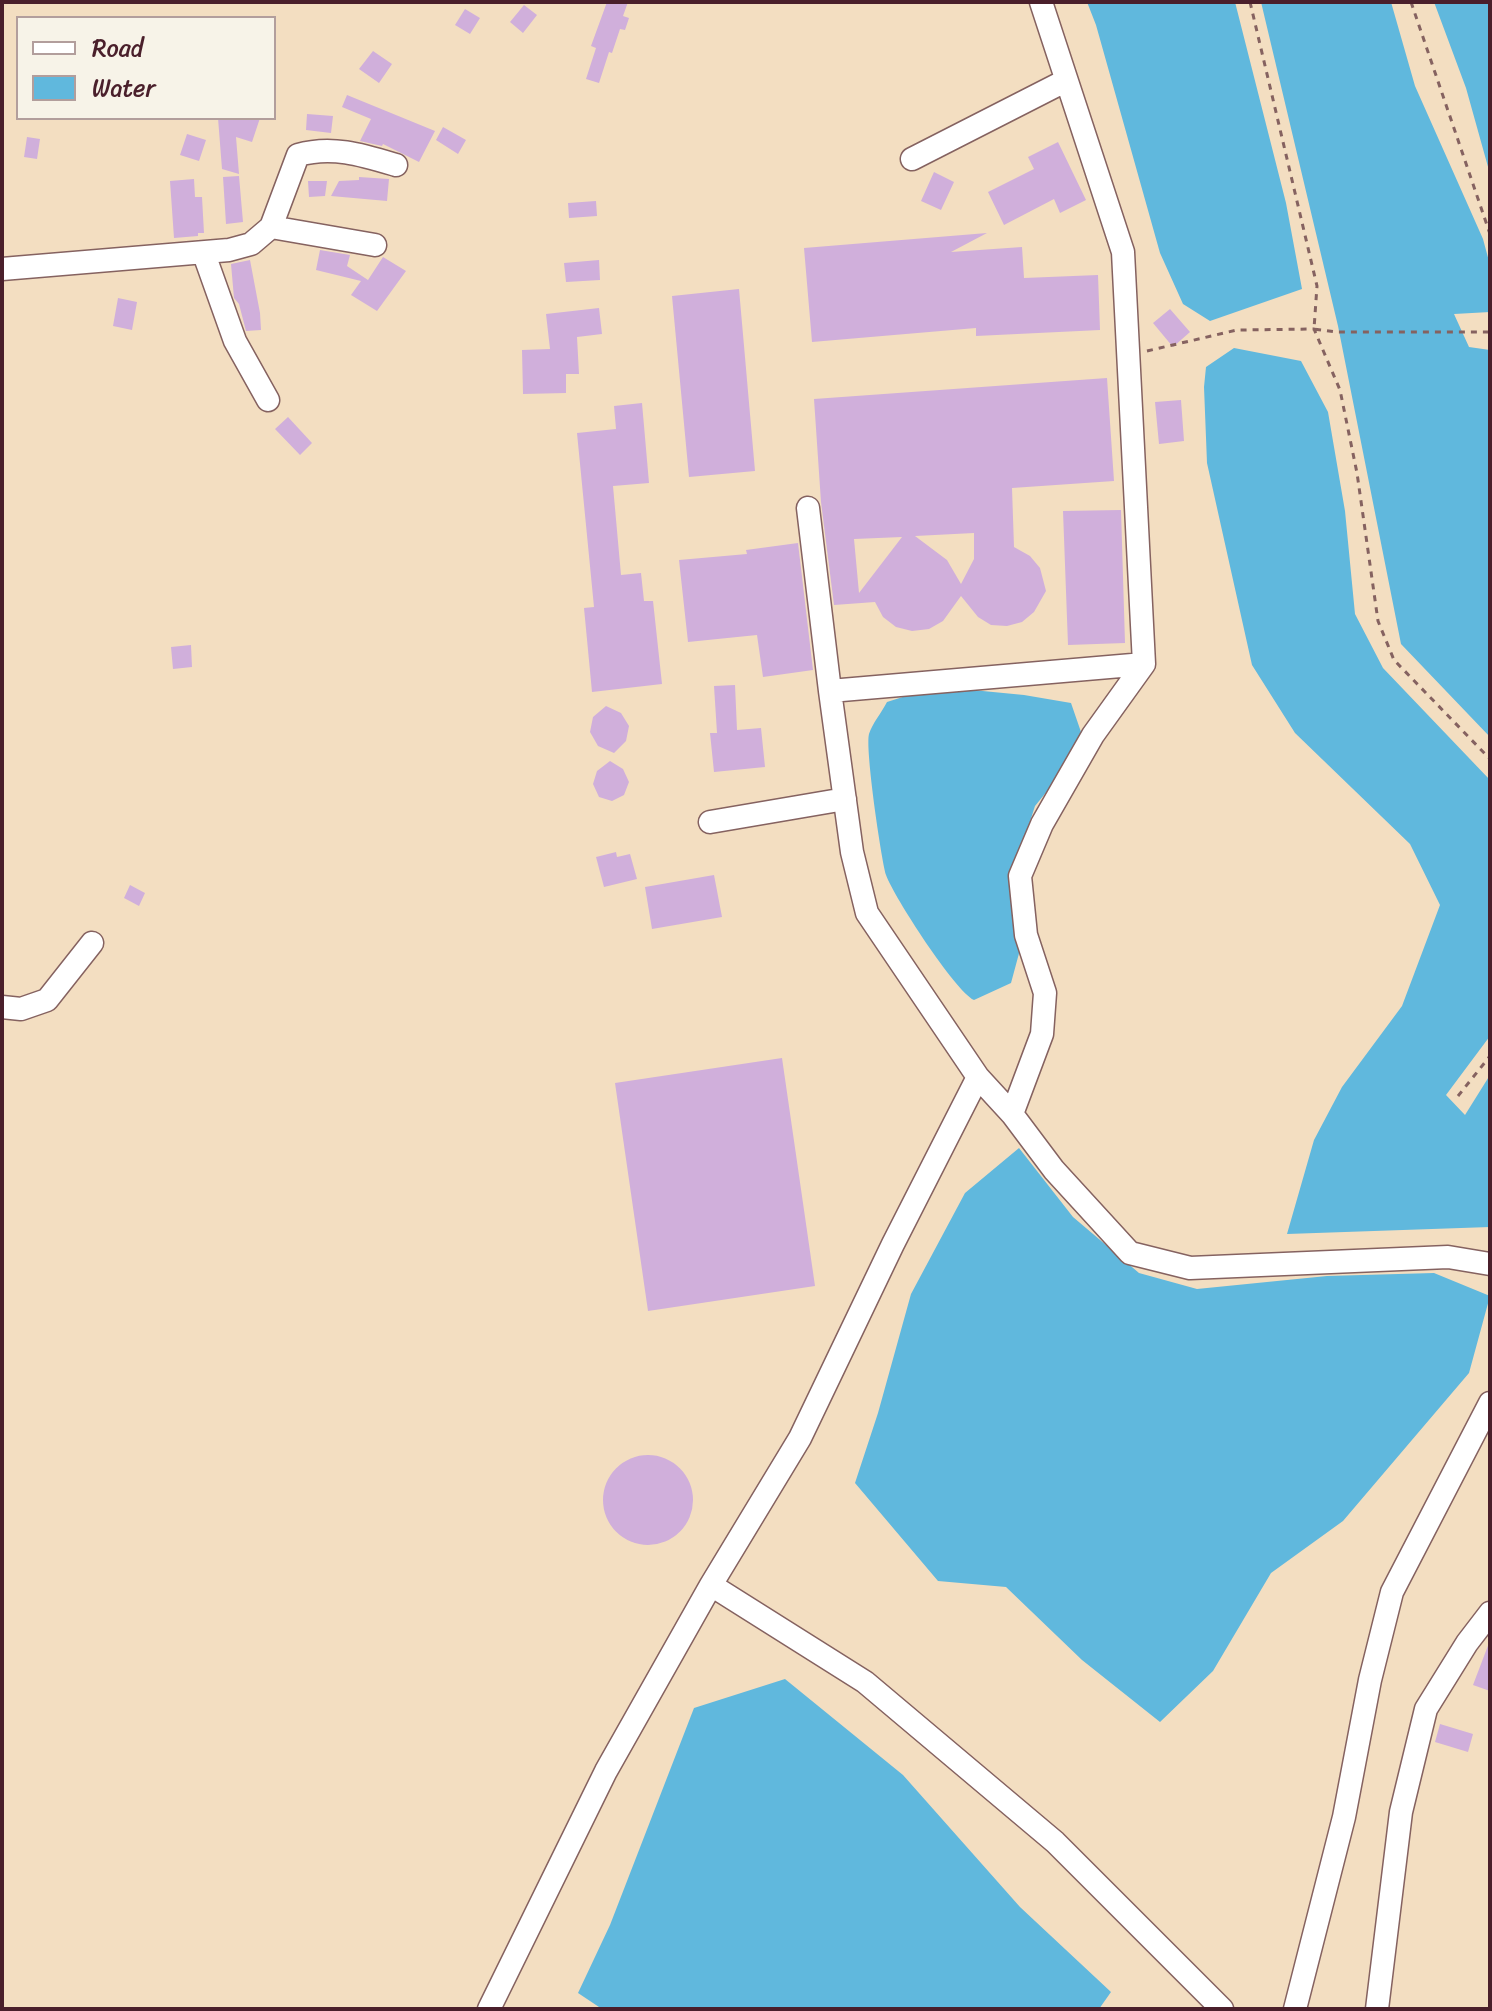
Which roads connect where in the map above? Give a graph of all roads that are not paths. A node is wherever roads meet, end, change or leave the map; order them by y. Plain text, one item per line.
1 (1041, 2) edge
2 (1065, 81) junction
3 (912, 159) dead end
4 (396, 165) dead end
5 (271, 227) junction
6 (375, 245) dead end
7 (204, 254) junction
8 (2, 269) edge
9 (268, 400) dead end
10 (808, 508) dead end
11 (1144, 664) junction
12 (830, 691) junction
13 (845, 799) junction
14 (710, 822) dead end
15 (92, 943) dead end
16 (2, 1007) edge
17 (978, 1077) junction
18 (1012, 1114) junction
19 (1490, 1264) edge
20 (1490, 1403) edge
21 (711, 1585) junction
22 (1490, 1613) edge
23 (489, 2009) edge
24 (1222, 2009) edge
25 (1295, 2009) edge
26 (1377, 2009) edge

1 - 2 street
2 - 3 street
2 - 11 street
4 - 5 street
5 - 6 street
5 - 7 street
7 - 8 street
7 - 9 street
10 - 12 street
11 - 12 street
11 - 18 street
12 - 13 street
13 - 14 street
13 - 17 street
15 - 16 street
17 - 18 street
17 - 21 street
18 - 19 street
20 - 25 street
21 - 23 street
21 - 24 street
22 - 26 street

